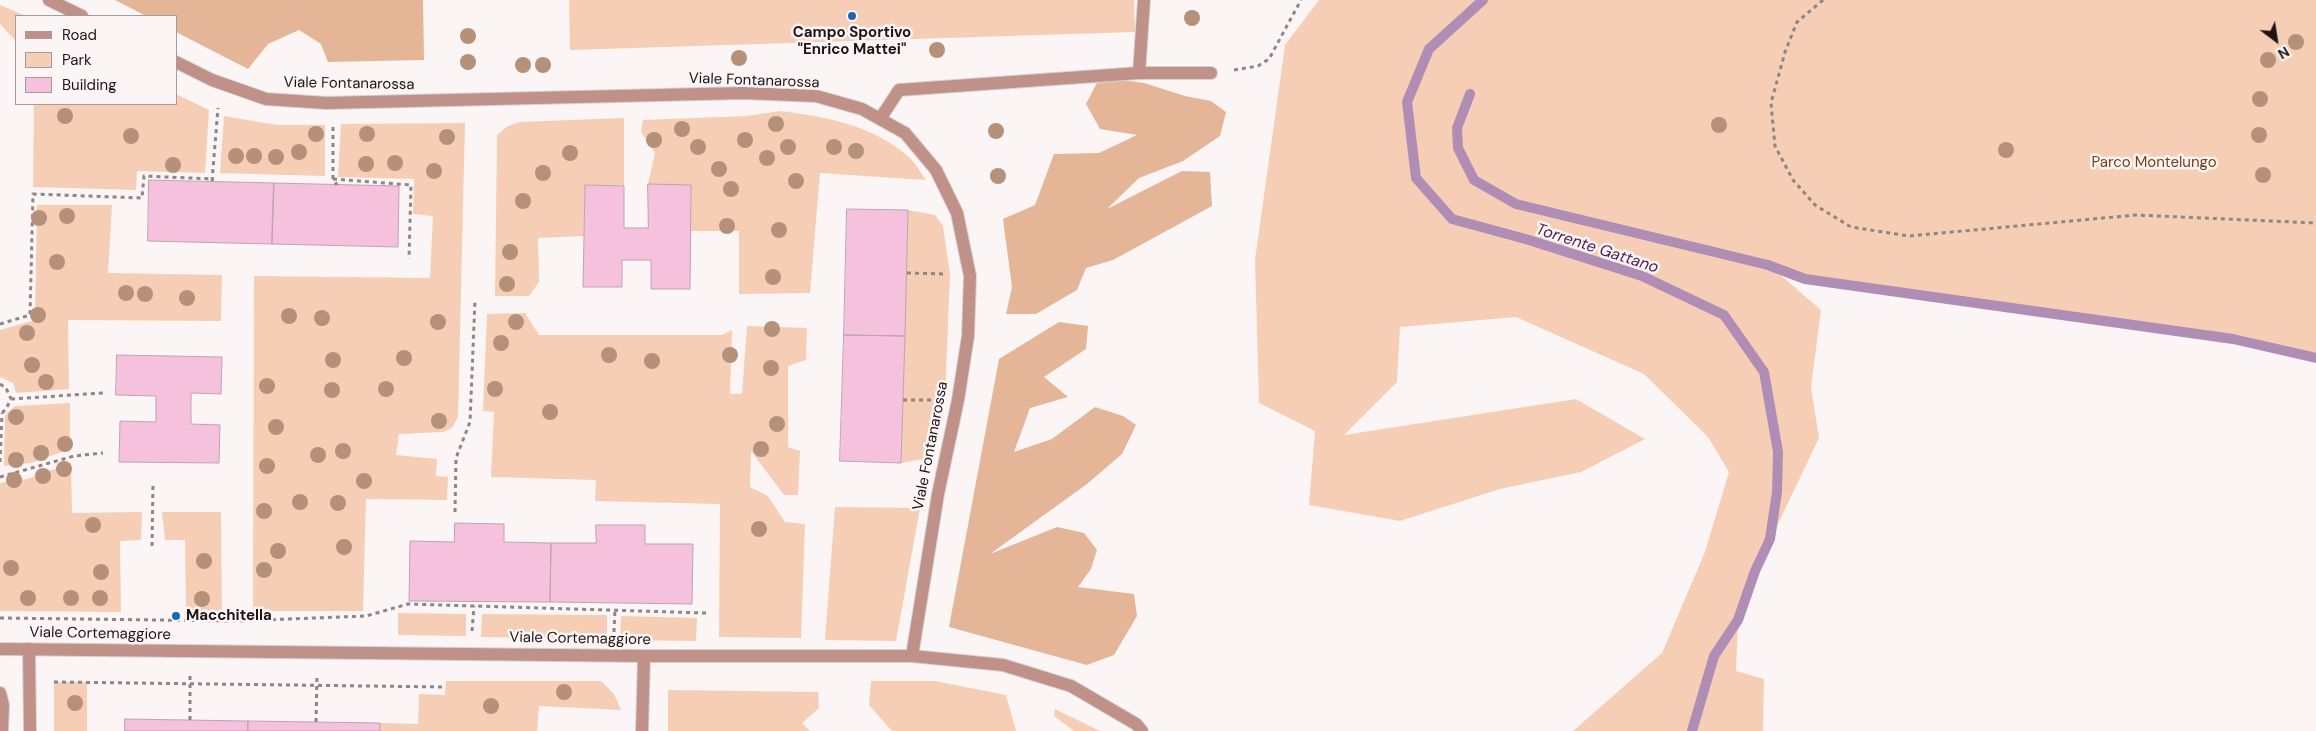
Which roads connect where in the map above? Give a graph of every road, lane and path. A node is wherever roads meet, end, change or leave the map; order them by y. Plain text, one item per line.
1 (49, 0) edge
2 (1144, 0) edge
3 (1301, 0) edge
4 (1823, 0) edge
5 (80, 15) edge
6 (178, 63) edge
7 (1139, 73) junction
8 (1211, 73) joint
9 (225, 84) junction
10 (333, 103) junction
11 (880, 119) junction
12 (333, 179) junction
13 (337, 185) dead end
14 (2316, 223) edge
15 (409, 259) dead end
16 (906, 273) dead end
17 (970, 276) junction
18 (475, 300) dead end
19 (0, 324) edge
20 (0, 384) edge
21 (103, 393) dead end
22 (11, 399) junction
23 (903, 400) dead end
24 (958, 400) junction
25 (1, 413) edge
26 (103, 453) dead end
27 (0, 462) edge
28 (0, 476) edge
29 (153, 486) dead end
30 (455, 512) dead end
31 (152, 546) dead end
32 (706, 612) dead end
33 (0, 618) edge
34 (0, 648) edge
35 (29, 649) junction
36 (191, 651) junction
37 (317, 652) junction
38 (644, 656) junction
39 (912, 656) junction
40 (29, 682) junction
41 (190, 684) junction
42 (317, 686) junction
43 (446, 687) dead end
44 (0, 693) edge
45 (190, 720) dead end
46 (316, 722) dead end
47 (2, 731) edge
48 (30, 731) edge
49 (642, 731) edge
50 (1142, 731) edge

1 - 5 street
2 - 7 street
3 - 8 path
4 - 14 path
6 - 9 street, Viale Fontanarossa
7 - 8 street
7 - 11 street
9 - 10 street, Viale Fontanarossa
9 - 19 path
10 - 11 street, Viale Fontanarossa
10 - 12 path
11 - 17 street, Viale Fontanarossa
12 - 13 path
12 - 15 path
16 - 17 path
17 - 24 street, Viale Fontanarossa
18 - 30 path
20 - 22 path
21 - 22 path
22 - 25 path
23 - 24 path
24 - 39 street, Viale Fontanarossa
25 - 27 path
26 - 28 path
29 - 31 path
32 - 33 path
34 - 35 street, Viale Cortemaggiore
35 - 36 street, Viale Cortemaggiore
35 - 40 street
36 - 37 street, Viale Cortemaggiore
36 - 41 path
37 - 38 street, Viale Cortemaggiore
37 - 42 path
38 - 39 street, Viale Cortemaggiore
38 - 49 street
39 - 50 street, Viale Cortemaggiore
40 - 41 path
40 - 48 street
41 - 42 path
41 - 45 path
42 - 43 path
42 - 46 path
44 - 47 street

